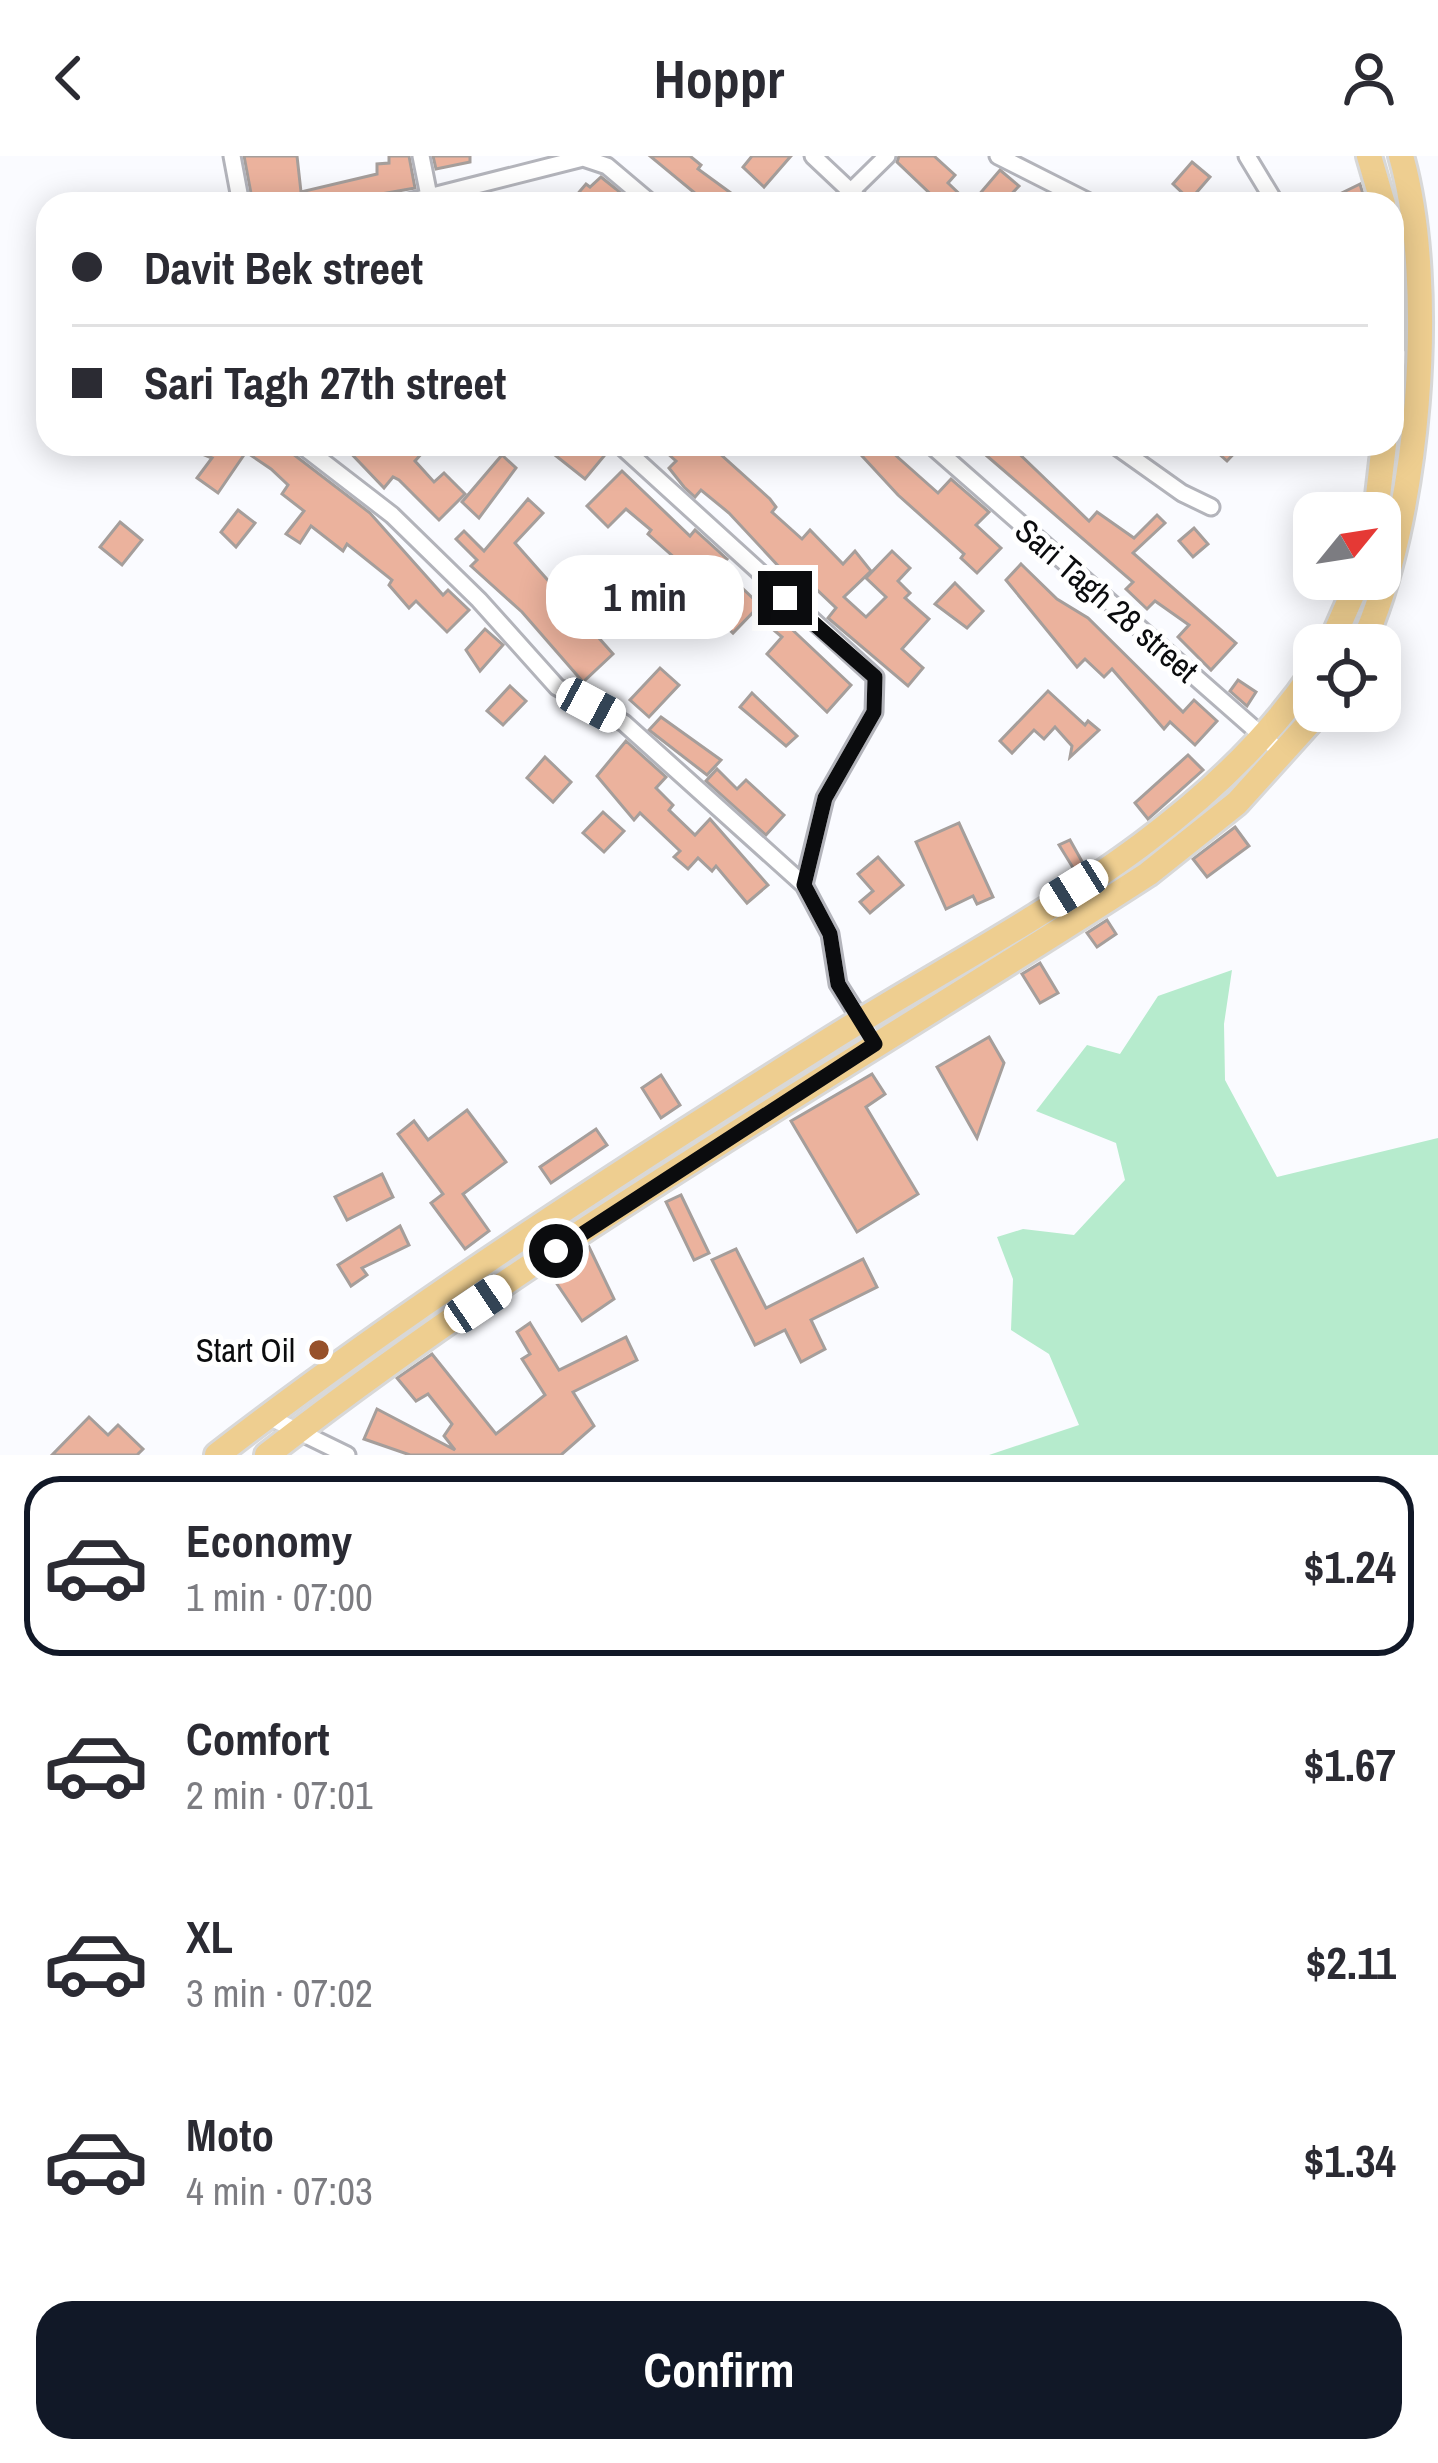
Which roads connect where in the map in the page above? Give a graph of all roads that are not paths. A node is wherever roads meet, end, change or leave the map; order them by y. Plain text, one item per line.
1 (232, 156) edge
2 (421, 156) edge
3 (813, 156) edge
4 (887, 156) edge
5 (998, 156) edge
6 (1246, 156) edge
7 (1369, 156) edge
8 (1401, 156) edge
9 (583, 158) edge
10 (239, 192) edge
11 (428, 192) edge
12 (445, 192) edge
13 (638, 192) edge
14 (840, 192) edge
15 (849, 192) edge
16 (1069, 192) edge
17 (1268, 192) edge
18 (1380, 192) edge
19 (316, 456) edge
20 (632, 456) edge
21 (944, 456) edge
22 (1130, 456) edge
23 (1383, 456) edge
24 (1378, 492) edge
25 (1211, 507) dead end
26 (1370, 624) edge
27 (1293, 698) edge
28 (1302, 732) edge
29 (1263, 736) junction
30 (1284, 755) junction
31 (804, 885) junction
32 (858, 1022) junction
33 (875, 1044) junction
34 (267, 1416) junction
35 (299, 1430) junction
36 (217, 1455) edge
37 (267, 1455) edge
38 (347, 1455) edge

1 - 10 street
2 - 11 street
3 - 14 street
4 - 15 street
5 - 16 street
6 - 17 street
7 - 18 main road
8 - 26 main road
9 - 12 street
9 - 13 street
19 - 31 street
20 - 31 street
21 - 29 street, Sari Tagh 28 street
22 - 25 street
23 - 24 main road
27 - 29 main road
28 - 30 main road
29 - 30 street, Sari Tagh 28 street
29 - 32 main road
30 - 33 main road
31 - 32 street
32 - 33 street
32 - 34 main road
33 - 35 main road
34 - 35 street
34 - 36 main road
35 - 37 main road
35 - 38 street

